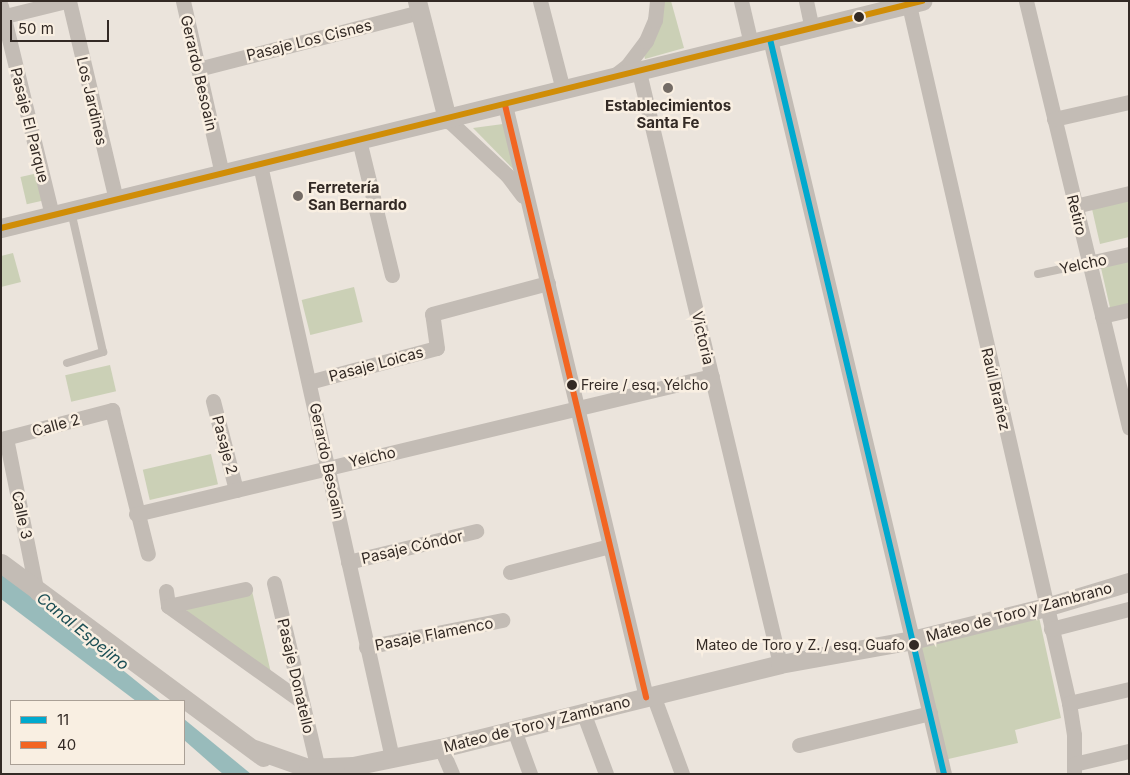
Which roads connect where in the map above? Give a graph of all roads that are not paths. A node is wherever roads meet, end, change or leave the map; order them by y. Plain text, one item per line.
1 (67, 1) edge
2 (183, 1) edge
3 (540, 1) edge
4 (656, 1) edge
5 (741, 1) edge
6 (806, 1) edge
7 (1026, 1) edge
8 (916, 3) edge
9 (418, 7) edge
10 (877, 7) edge
11 (2, 13) edge
12 (812, 29) junction
13 (770, 39) junction
14 (751, 44) junction
15 (198, 69) junction
16 (639, 72) junction
17 (606, 80) junction
18 (563, 90) junction
19 (1129, 102) edge
20 (505, 105) junction
21 (447, 119) junction
22 (1054, 119) junction
23 (359, 140) junction
24 (260, 165) junction
25 (222, 174) junction
26 (1129, 193) edge
27 (116, 200) junction
28 (528, 204) junction
29 (1075, 206) junction
30 (71, 211) junction
31 (52, 216) junction
32 (1, 228) edge
33 (1129, 254) edge
34 (1089, 263) junction
35 (1038, 274) dead end
36 (392, 275) dead end
37 (548, 283) junction
38 (1129, 310) edge
39 (1102, 316) junction
40 (67, 363) dead end
41 (712, 376) junction
42 (309, 382) junction
43 (213, 401) dead end
44 (1126, 403) edge
45 (577, 408) junction
46 (1129, 428) edge
47 (4, 438) edge
48 (328, 468) junction
49 (236, 490) junction
50 (136, 514) junction
51 (476, 531) dead end
52 (610, 546) junction
53 (148, 554) dead end
54 (348, 562) junction
55 (1, 563) edge
56 (510, 572) dead end
57 (1129, 582) edge
58 (274, 583) dead end
59 (244, 588) dead end
60 (38, 593) junction
61 (1046, 607) junction
62 (1129, 608) edge
63 (502, 620) dead end
64 (1051, 629) junction
65 (912, 640) junction
66 (366, 647) junction
67 (780, 664) junction
68 (1129, 689) edge
69 (649, 696) junction
70 (302, 702) junction
71 (1069, 702) junction
72 (582, 712) junction
73 (930, 713) junction
74 (514, 730) junction
75 (799, 745) dead end
76 (442, 748) junction
77 (254, 749) junction
78 (1129, 751) edge
79 (392, 758) junction
80 (1074, 769) edge
81 (347, 770) edge
82 (318, 771) edge
83 (283, 774) edge
84 (452, 774) edge
85 (530, 774) edge
86 (606, 774) edge
87 (682, 774) edge
88 (944, 774) edge

1 - 11 street
1 - 27 street, Los Jardines
2 - 15 street, Gerardo Besoain
3 - 18 street
4 - 17 street
5 - 14 street
6 - 12 street
7 - 22 street, Retiro
8 - 10 street
8 - 61 street, Raúl Brañez
9 - 15 street, Pasaje Los Cisnes
9 - 21 street
10 - 12 street
11 - 31 street, Pasaje El Parque
12 - 13 street
13 - 14 street
13 - 65 street
14 - 16 street
15 - 25 street, Gerardo Besoain
16 - 17 street
16 - 41 street, Victoria
17 - 18 street
18 - 20 street
19 - 22 street
20 - 21 street
20 - 28 street
21 - 23 street
21 - 28 street
22 - 29 street, Retiro
23 - 24 street
23 - 36 street
24 - 25 street
24 - 42 street, Gerardo Besoain
25 - 27 street
26 - 29 street
27 - 30 street
28 - 37 street
29 - 34 street, Retiro
30 - 31 street
30 - 40 lane
31 - 32 street
33 - 34 street, Yelcho
34 - 35 lane, Yelcho
34 - 39 street, Retiro
37 - 42 street, Pasaje Loicas
37 - 45 street
38 - 39 street
39 - 44 street, Retiro
41 - 45 street, Yelcho
41 - 67 street, Victoria
42 - 48 street, Gerardo Besoain
43 - 49 street, Pasaje 2
44 - 46 street, Retiro
45 - 48 street, Yelcho
45 - 52 street
47 - 50 street, Calle 2
47 - 60 street, Calle 3
48 - 49 street, Yelcho
48 - 54 street, Gerardo Besoain
49 - 50 street, Yelcho
50 - 53 street
51 - 54 street, Pasaje Cóndor
52 - 56 street
52 - 69 street
54 - 66 street, Gerardo Besoain
55 - 60 street
57 - 61 street, Mateo de Toro y Zambrano
58 - 70 street, Pasaje Donatello
59 - 70 street
60 - 77 street
61 - 64 street, Raúl Brañez
61 - 65 street, Mateo de Toro y Zambrano
62 - 64 street
63 - 66 street, Pasaje Flamenco
64 - 71 street, Raúl Brañez
65 - 67 street, Mateo de Toro y Zambrano
65 - 73 street
66 - 79 street, Gerardo Besoain
67 - 69 street, Mateo de Toro y Zambrano
68 - 71 street
69 - 72 street, Mateo de Toro y Zambrano
69 - 87 street
70 - 82 street, Pasaje Donatello
71 - 80 street, Raúl Brañez
72 - 74 street, Mateo de Toro y Zambrano
72 - 86 street
73 - 75 street
73 - 88 street
74 - 76 street, Mateo de Toro y Zambrano
74 - 85 street
76 - 79 street, Mateo de Toro y Zambrano
76 - 84 street
77 - 82 street, Mateo de Toro y Zambrano
77 - 83 street
78 - 80 street
79 - 81 street, Mateo de Toro y Zambrano
81 - 82 street, Mateo de Toro y Zambrano

